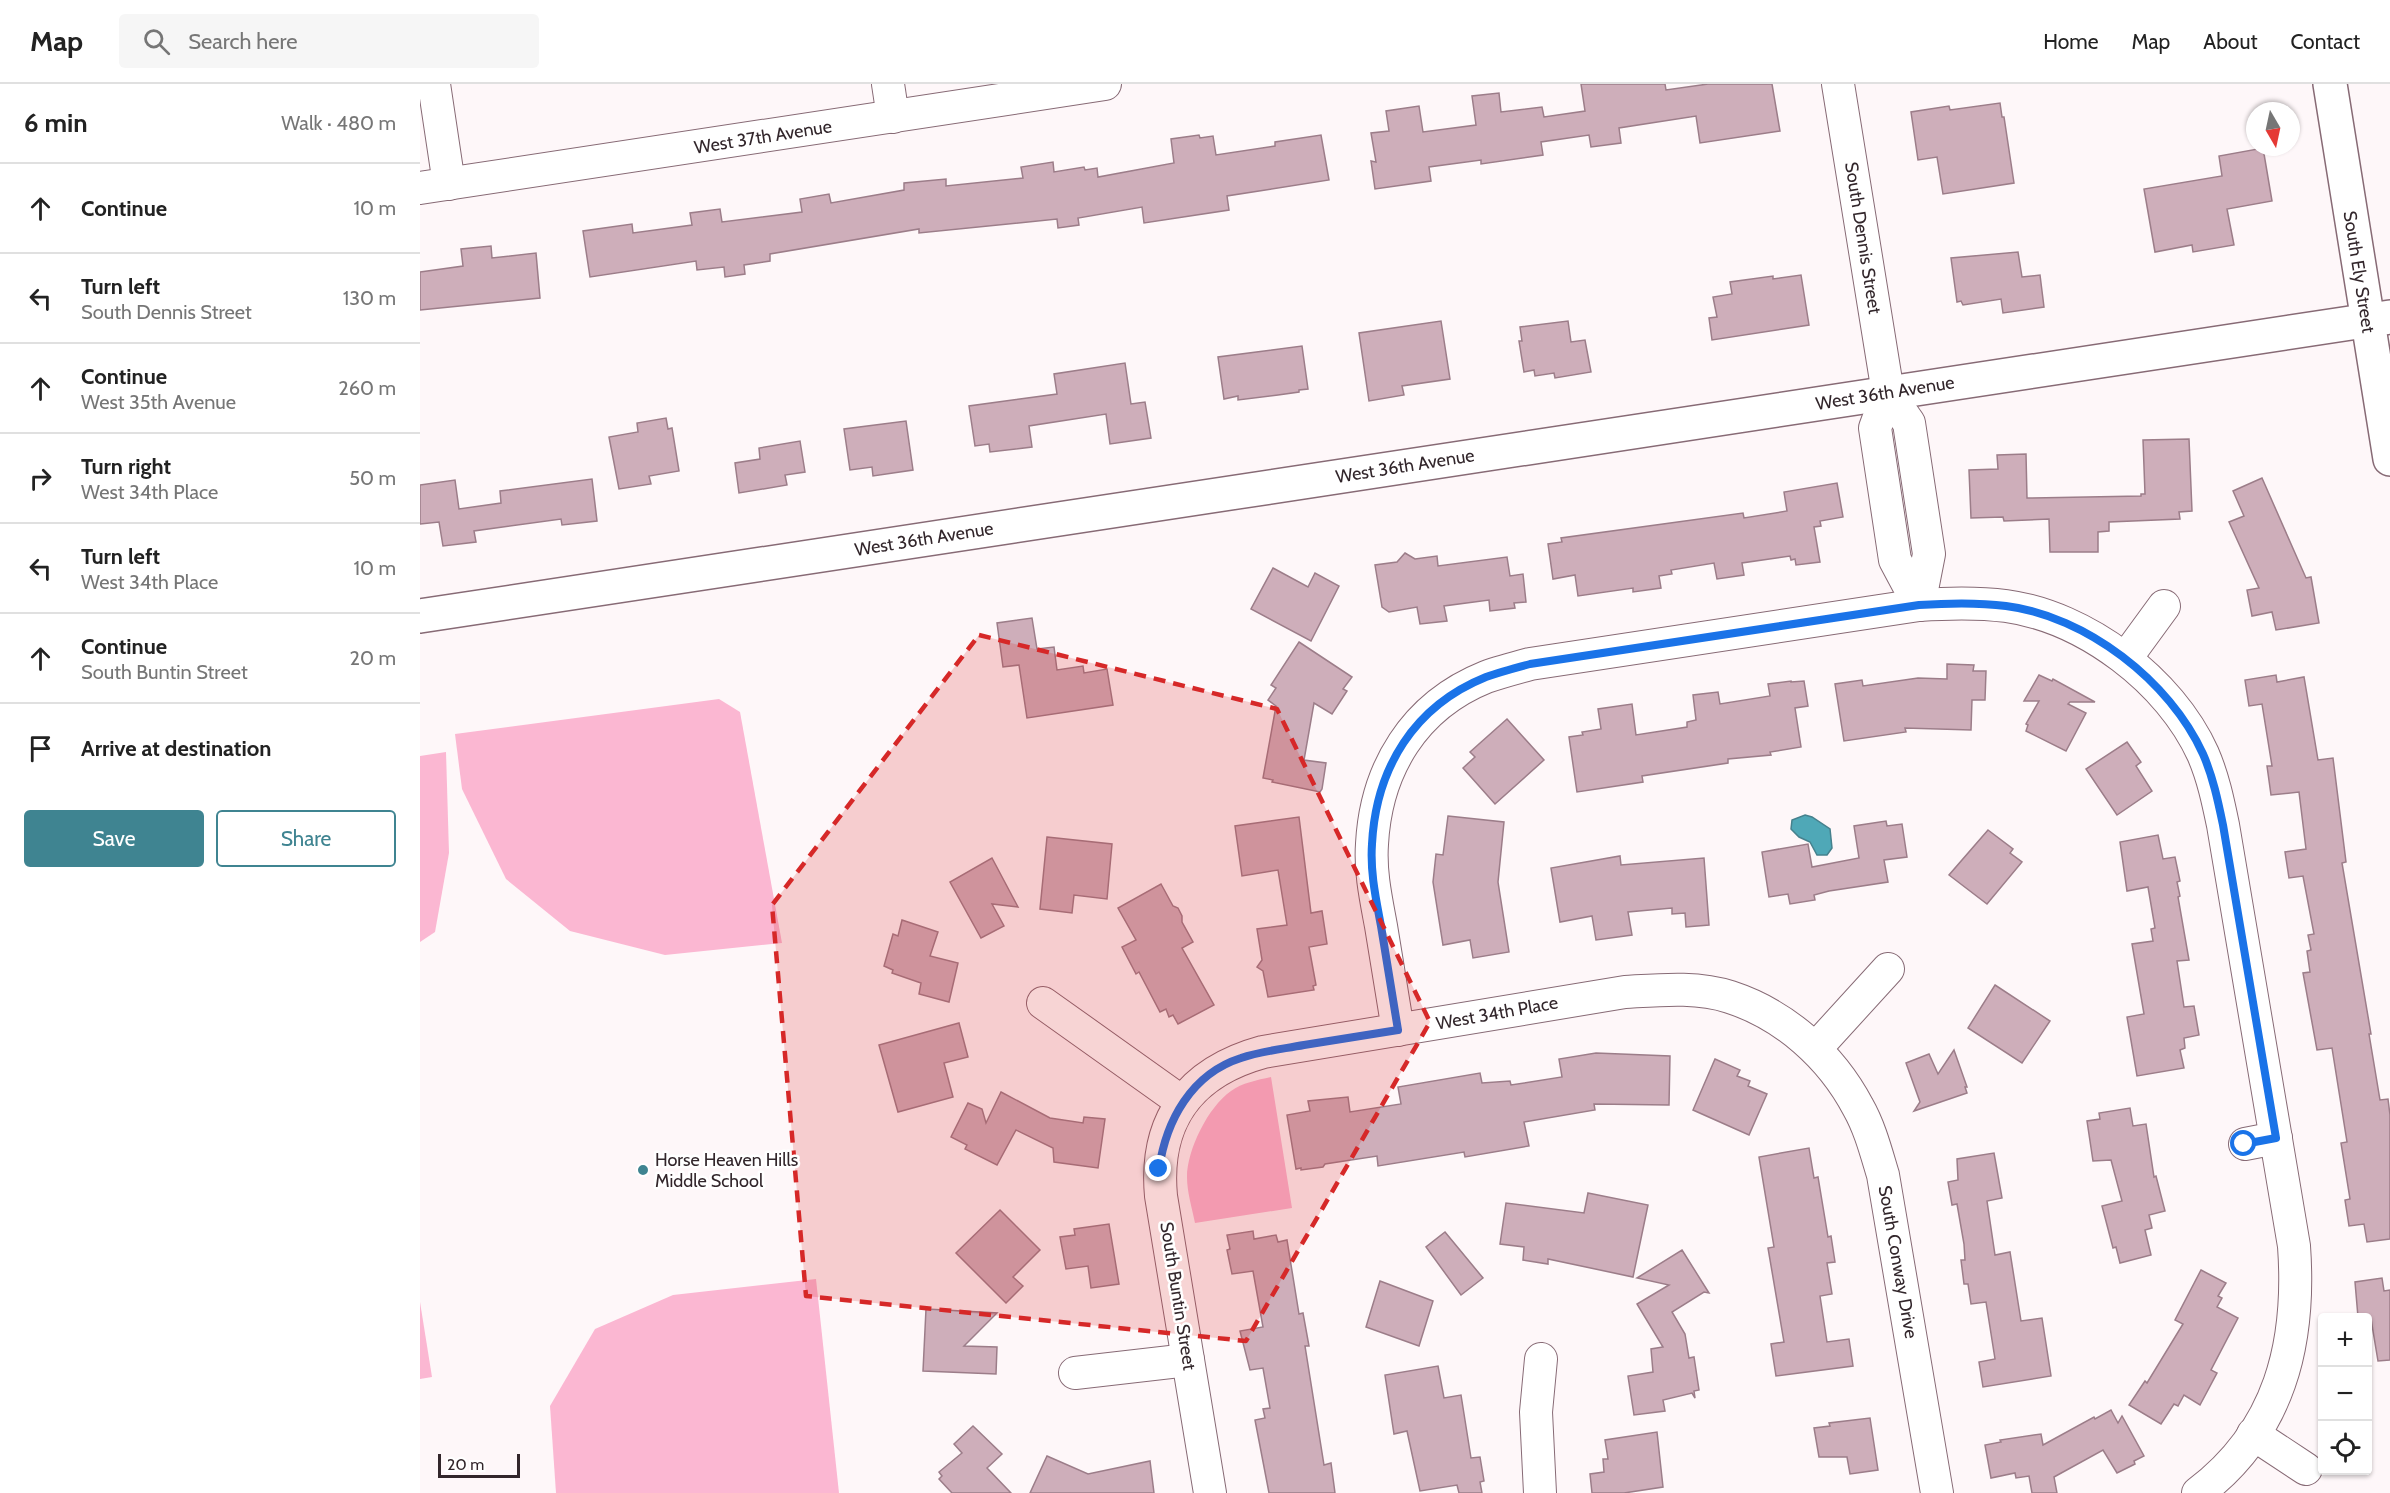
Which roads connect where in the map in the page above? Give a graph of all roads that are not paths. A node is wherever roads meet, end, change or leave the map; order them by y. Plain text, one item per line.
1 (434, 84) edge
2 (888, 84) edge
3 (1105, 84) edge
4 (1838, 84) edge
5 (2330, 84) edge
6 (893, 117) junction
7 (434, 186) edge
8 (2378, 319) edge
9 (1888, 393) junction
10 (2390, 459) edge
11 (1919, 605) junction
12 (2164, 606) dead end
13 (420, 616) edge
14 (2126, 658) junction
15 (1888, 969) dead end
16 (1043, 1004) dead end
17 (1398, 1030) junction
18 (1816, 1048) junction
19 (1182, 1102) junction
20 (2276, 1138) junction
21 (2244, 1144) dead end
22 (1188, 1359) junction
23 (1541, 1359) dead end
24 (1075, 1373) dead end
25 (2253, 1434) junction
26 (2306, 1469) dead end
27 (1210, 1493) edge
28 (1540, 1493) edge
29 (1937, 1493) edge
30 (2198, 1493) edge

1 - 7 street
2 - 6 street
3 - 6 street, West 37th Avenue
4 - 9 street, South Dennis Street
5 - 8 street, South Ely Street
6 - 7 street, West 37th Avenue
8 - 9 street, West 36th Avenue
8 - 10 street, South Ely Street
9 - 11 street, South Dennis Street
9 - 13 street, West 36th Avenue
11 - 14 street
11 - 17 street
12 - 14 street
14 - 20 street
15 - 18 street
16 - 19 street
17 - 18 street, West 34th Place
17 - 19 street, West 34th Place
18 - 29 street, South Conway Drive
19 - 22 street, South Buntin Street
20 - 21 street
20 - 25 street
22 - 24 street
22 - 27 street, South Buntin Street
23 - 28 street
25 - 26 street
25 - 30 street

